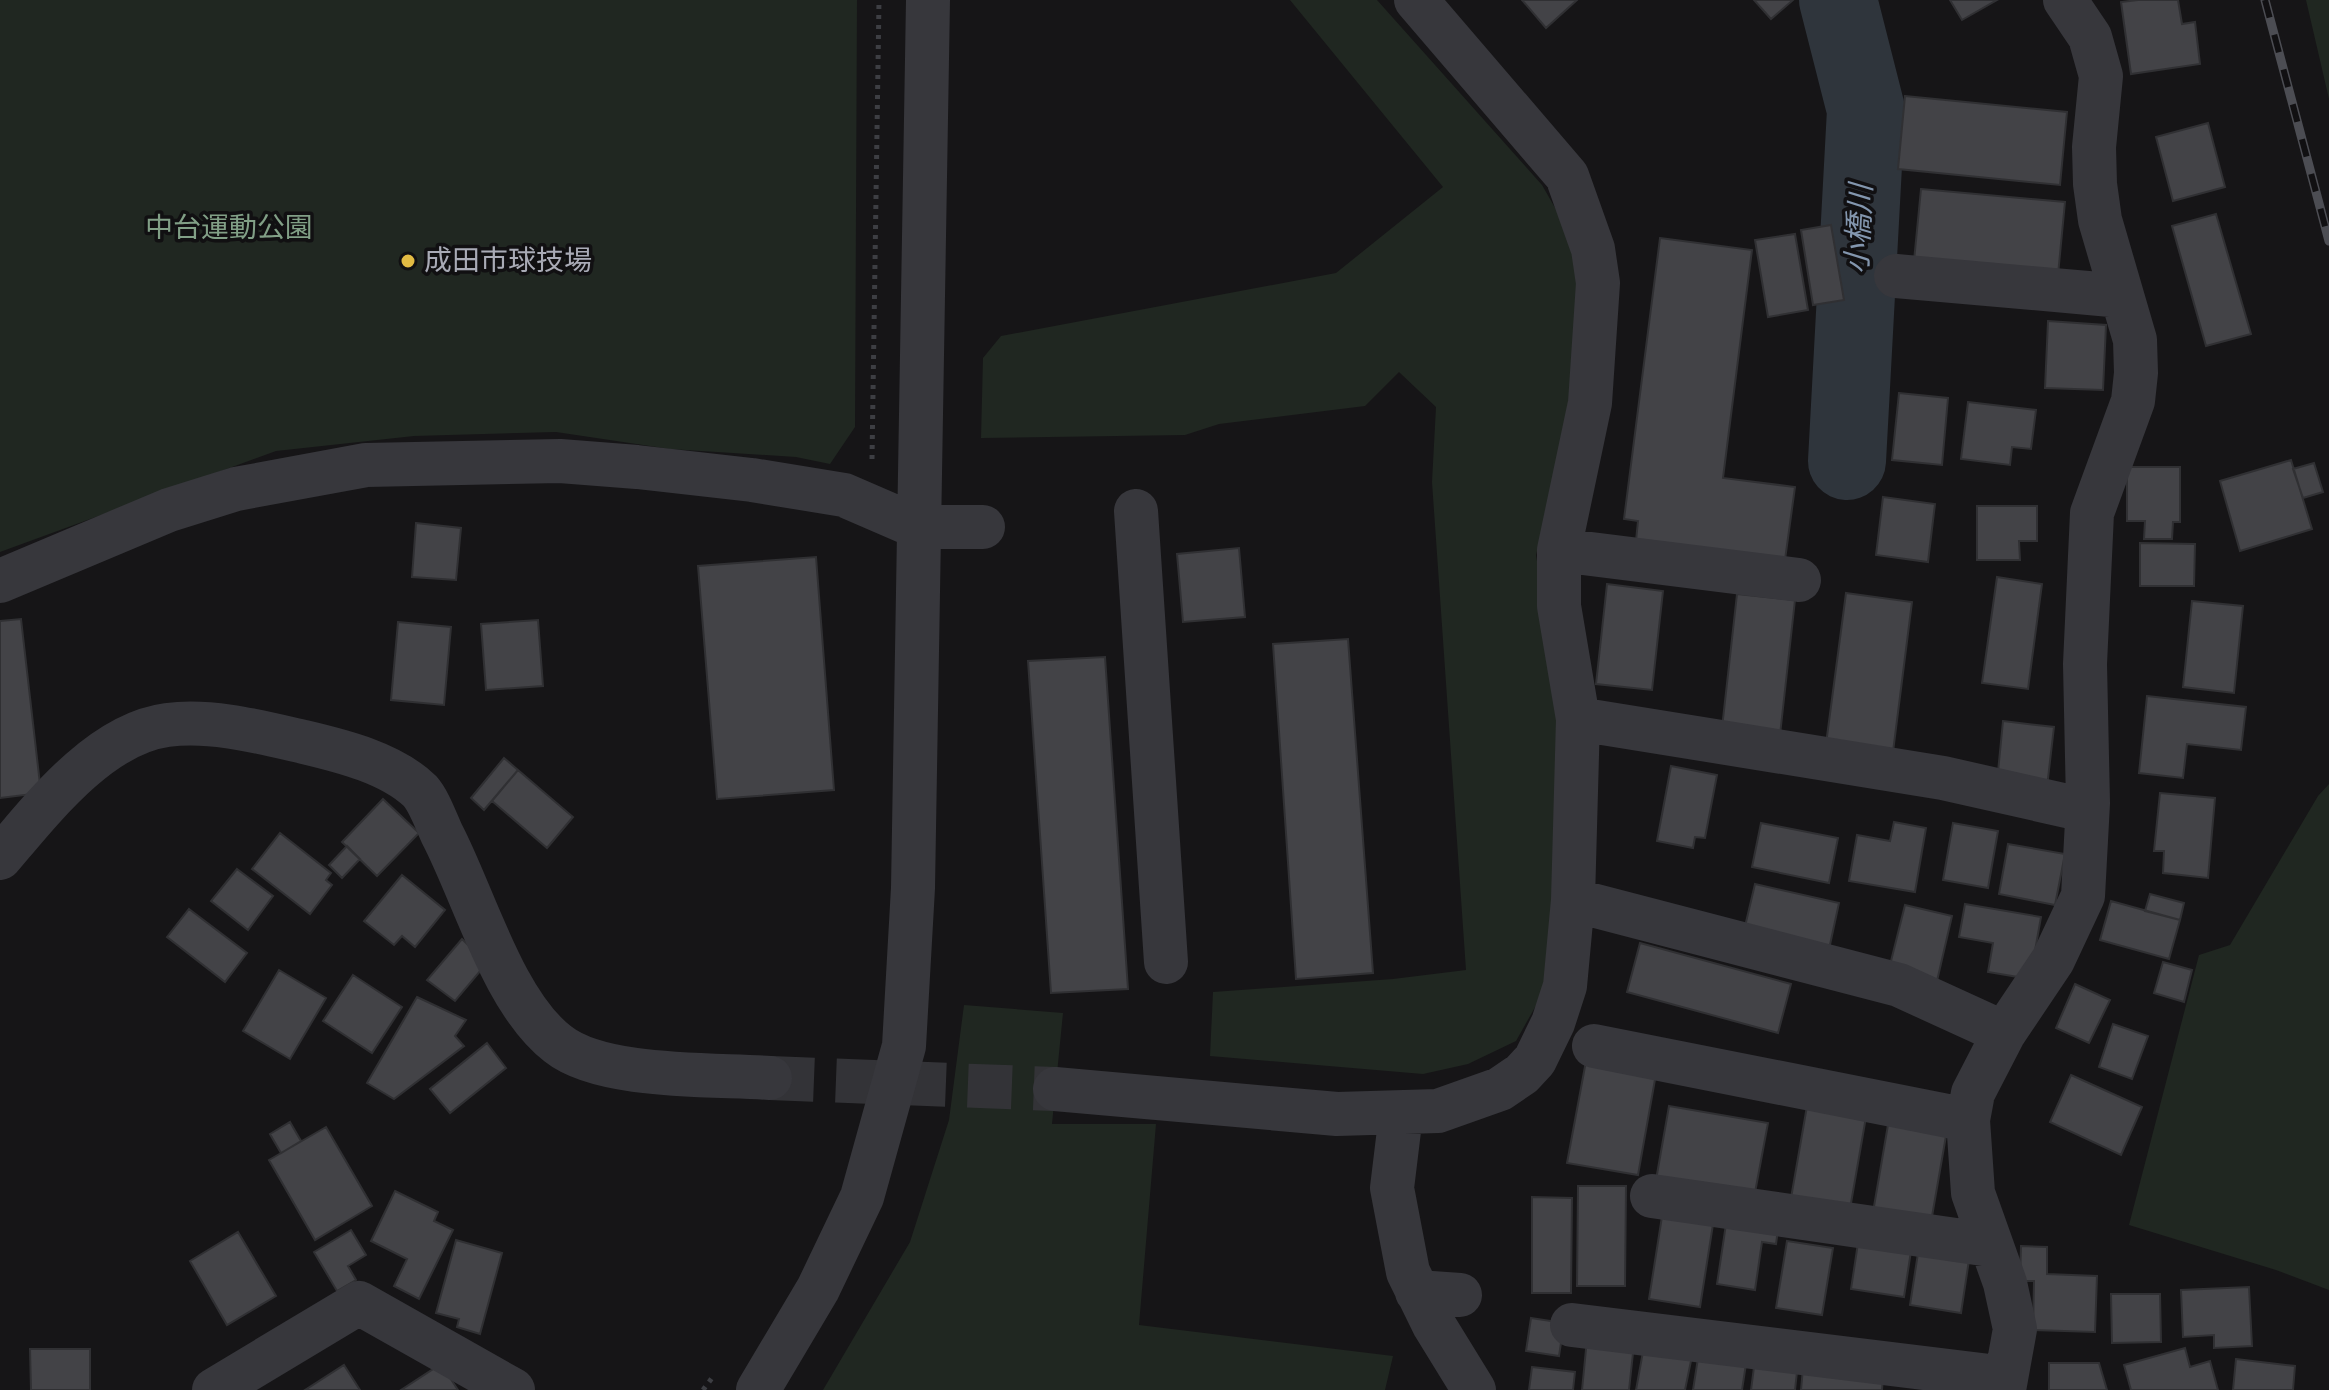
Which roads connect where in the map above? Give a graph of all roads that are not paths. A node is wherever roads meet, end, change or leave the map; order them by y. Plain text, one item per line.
1 (928, 0) edge
2 (1416, 0) edge
3 (2065, 0) edge
4 (1896, 276) dead end
5 (2122, 296) junction
6 (1136, 511) dead end
7 (918, 527) junction
8 (983, 527) dead end
9 (1559, 550) junction
10 (1799, 580) dead end
11 (0, 581) edge
12 (1578, 719) junction
13 (2088, 803) junction
14 (0, 858) edge
15 (1573, 900) junction
16 (1166, 962) dead end
17 (2004, 1033) junction
18 (1594, 1046) dead end
19 (770, 1078) tunnel mouth
20 (1055, 1089) tunnel mouth
21 (1401, 1114) junction
22 (1968, 1120) junction
23 (1652, 1196) dead end
24 (1990, 1245) junction
25 (1417, 1292) junction
26 (1460, 1295) dead end
27 (1572, 1325) dead end
28 (2005, 1384) edge
29 (214, 1390) edge
30 (513, 1390) edge
31 (758, 1390) edge
32 (1474, 1390) edge

1 - 7 street
2 - 9 street
3 - 5 street
4 - 5 street
5 - 13 street
6 - 16 street
7 - 8 street
7 - 11 street
7 - 31 street
9 - 10 street
9 - 12 street
12 - 13 street
12 - 15 street
13 - 17 street
14 - 19 street
15 - 17 street
15 - 21 street
17 - 22 street
18 - 22 street
20 - 21 street
21 - 25 street
22 - 24 street
23 - 24 street
24 - 28 street
25 - 26 street
25 - 32 street
27 - 28 street
29 - 30 street

